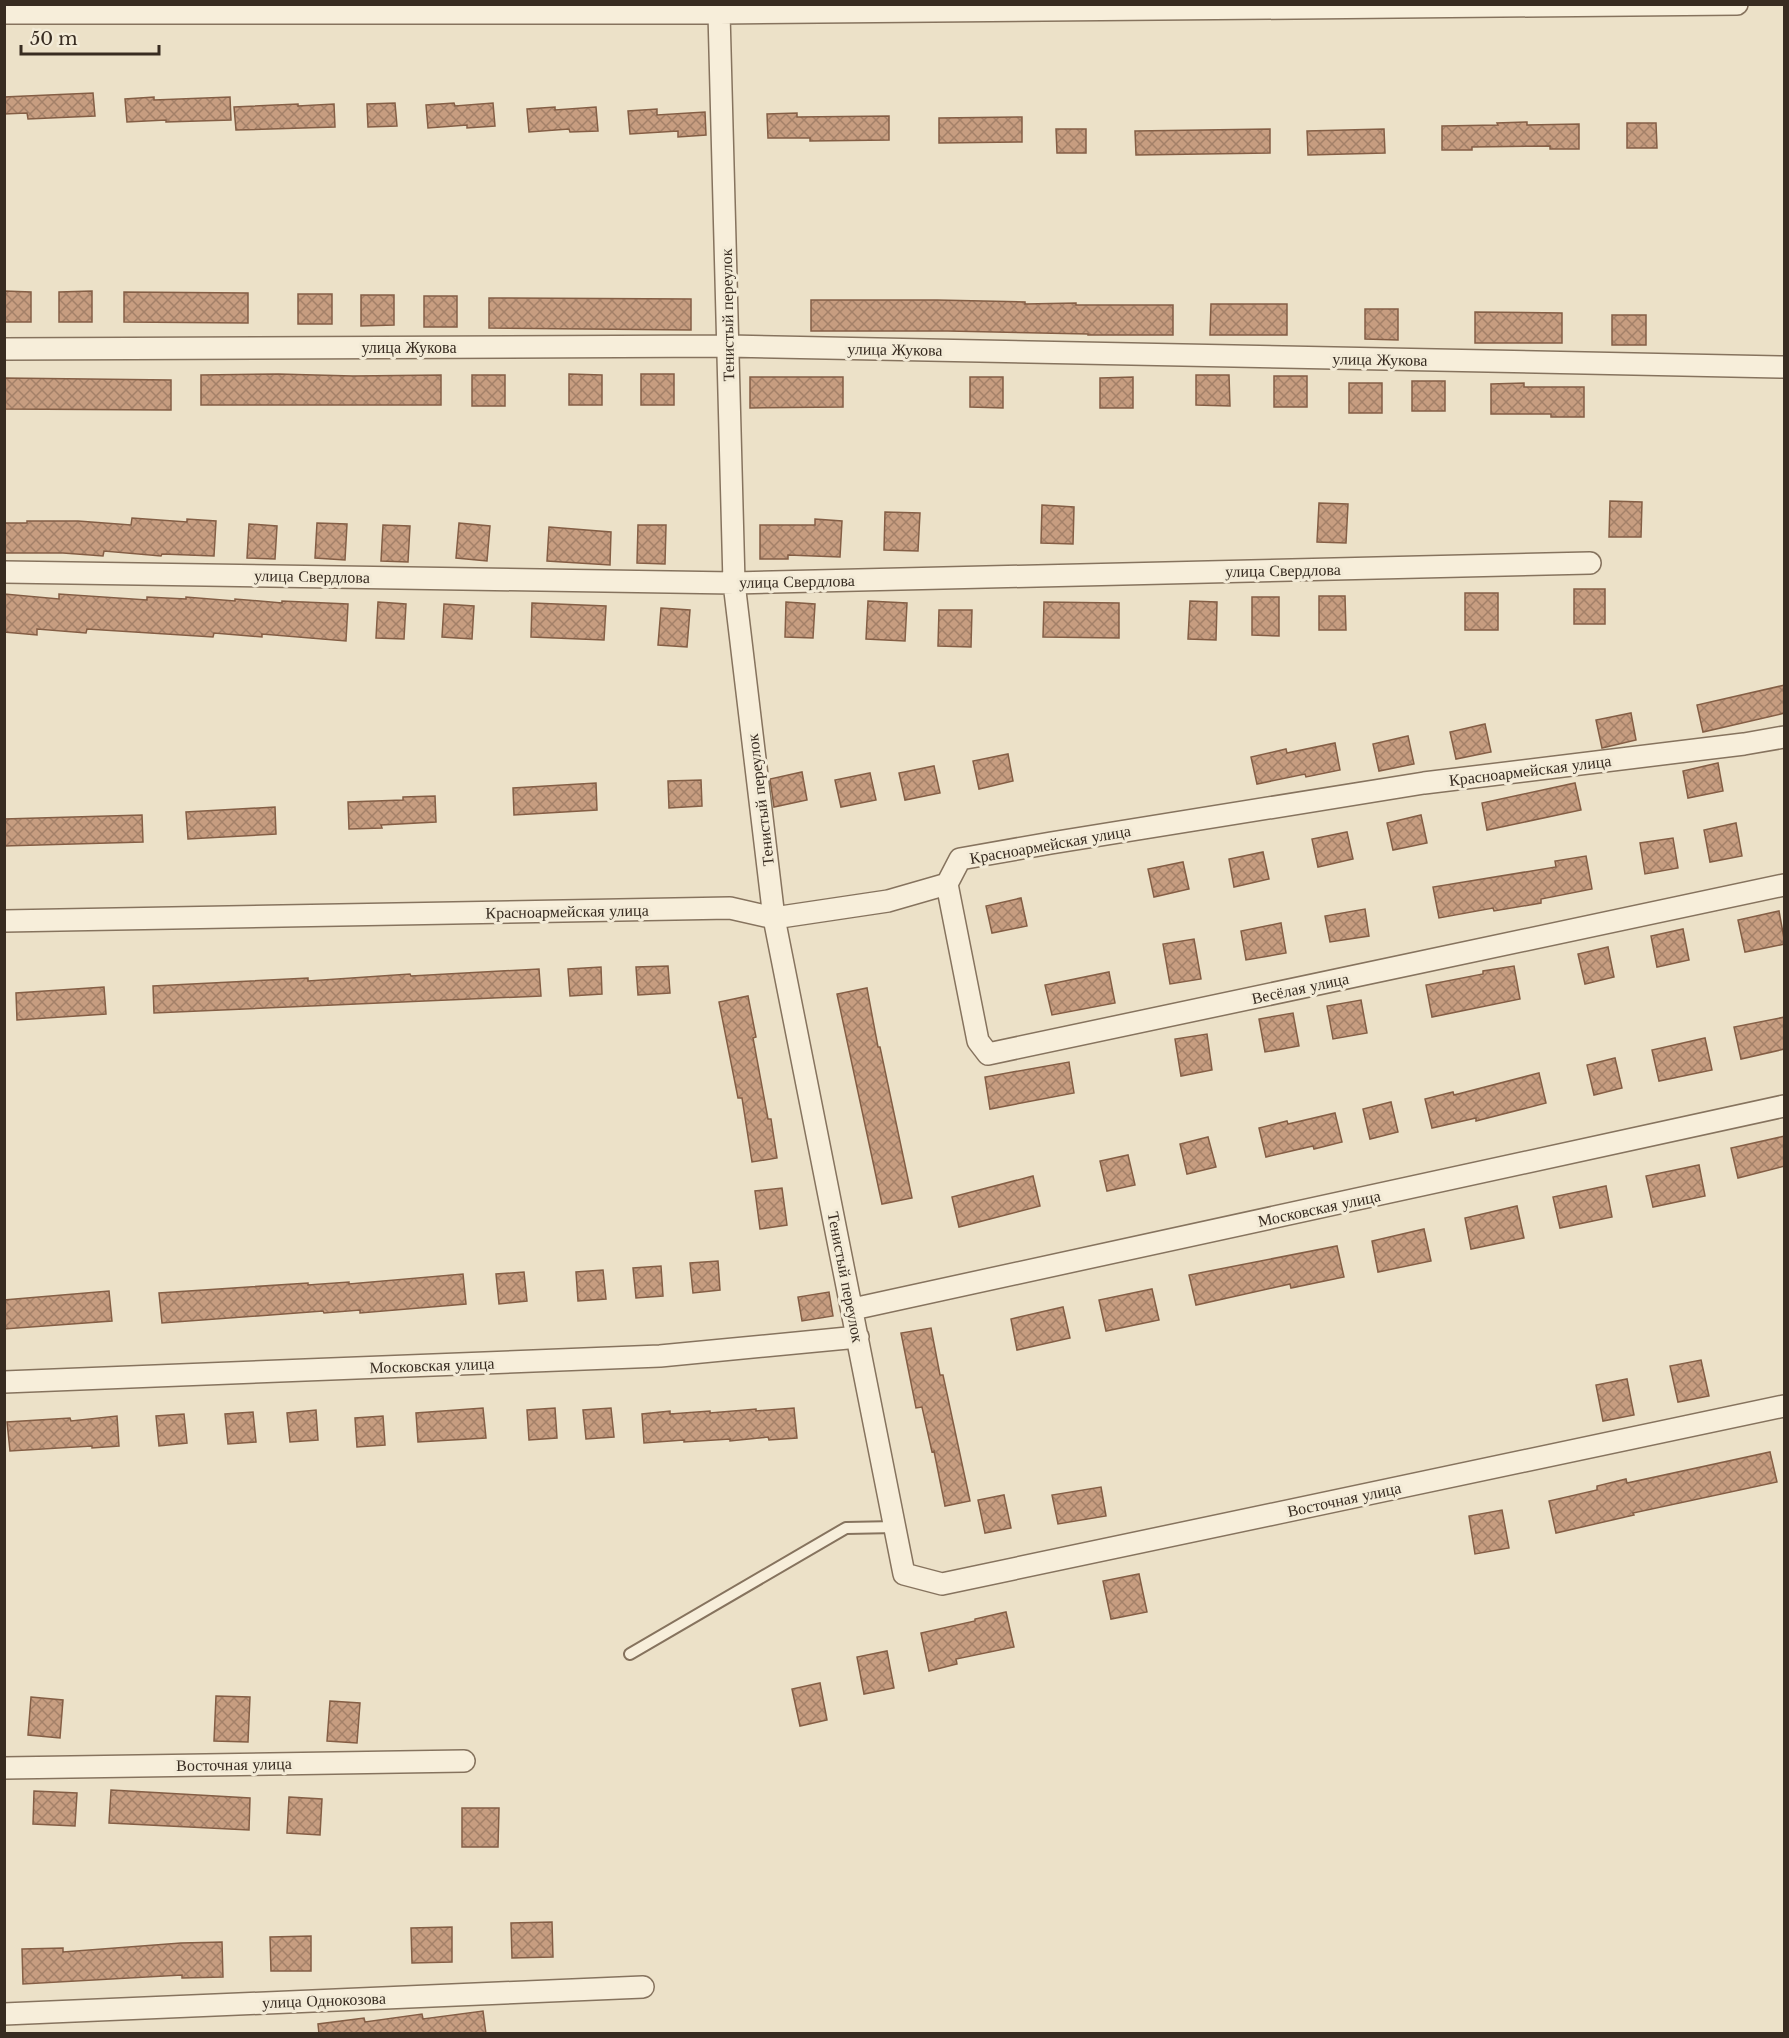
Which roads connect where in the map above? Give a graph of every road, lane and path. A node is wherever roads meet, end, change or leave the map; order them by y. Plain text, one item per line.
1 (1737, 4) edge
2 (923, 8) edge
3 (86, 9) edge
4 (4, 13) edge
5 (719, 13) junction
6 (728, 346) junction
7 (4, 349) edge
8 (1785, 367) edge
9 (1590, 563) dead end
10 (4, 572) edge
11 (734, 583) junction
12 (1785, 737) edge
13 (947, 884) junction
14 (1785, 885) edge
15 (774, 918) junction
16 (4, 921) edge
17 (1785, 1106) edge
18 (853, 1309) junction
19 (858, 1338) junction
20 (4, 1382) edge
21 (1785, 1406) edge
22 (896, 1527) junction
23 (904, 1574) joint
24 (630, 1654) dead end
25 (464, 1761) dead end
26 (4, 1768) edge
27 (643, 1987) dead end
28 (4, 2014) edge

1 - 2 street
2 - 5 street
3 - 4 street
3 - 5 street
5 - 6 street, Тенистый переулок
6 - 7 street, улица Жукова
6 - 8 street, улица Жукова
6 - 11 street, Тенистый переулок
9 - 11 street, улица Свердлова
10 - 11 street, улица Свердлова
11 - 15 street, Тенистый переулок
12 - 13 street, Красноармейская улица
13 - 14 street, Весёлая улица
13 - 15 street, Красноармейская улица
15 - 16 street, Красноармейская улица
15 - 18 street, Тенистый переулок
17 - 18 street, Московская улица
18 - 19 street, Тенистый переулок
19 - 20 street, Московская улица
19 - 22 street, Тенистый переулок
21 - 23 street, Восточная улица
22 - 23 street, Тенистый переулок
22 - 24 lane
25 - 26 street, Восточная улица
27 - 28 street, улица Однокозова

